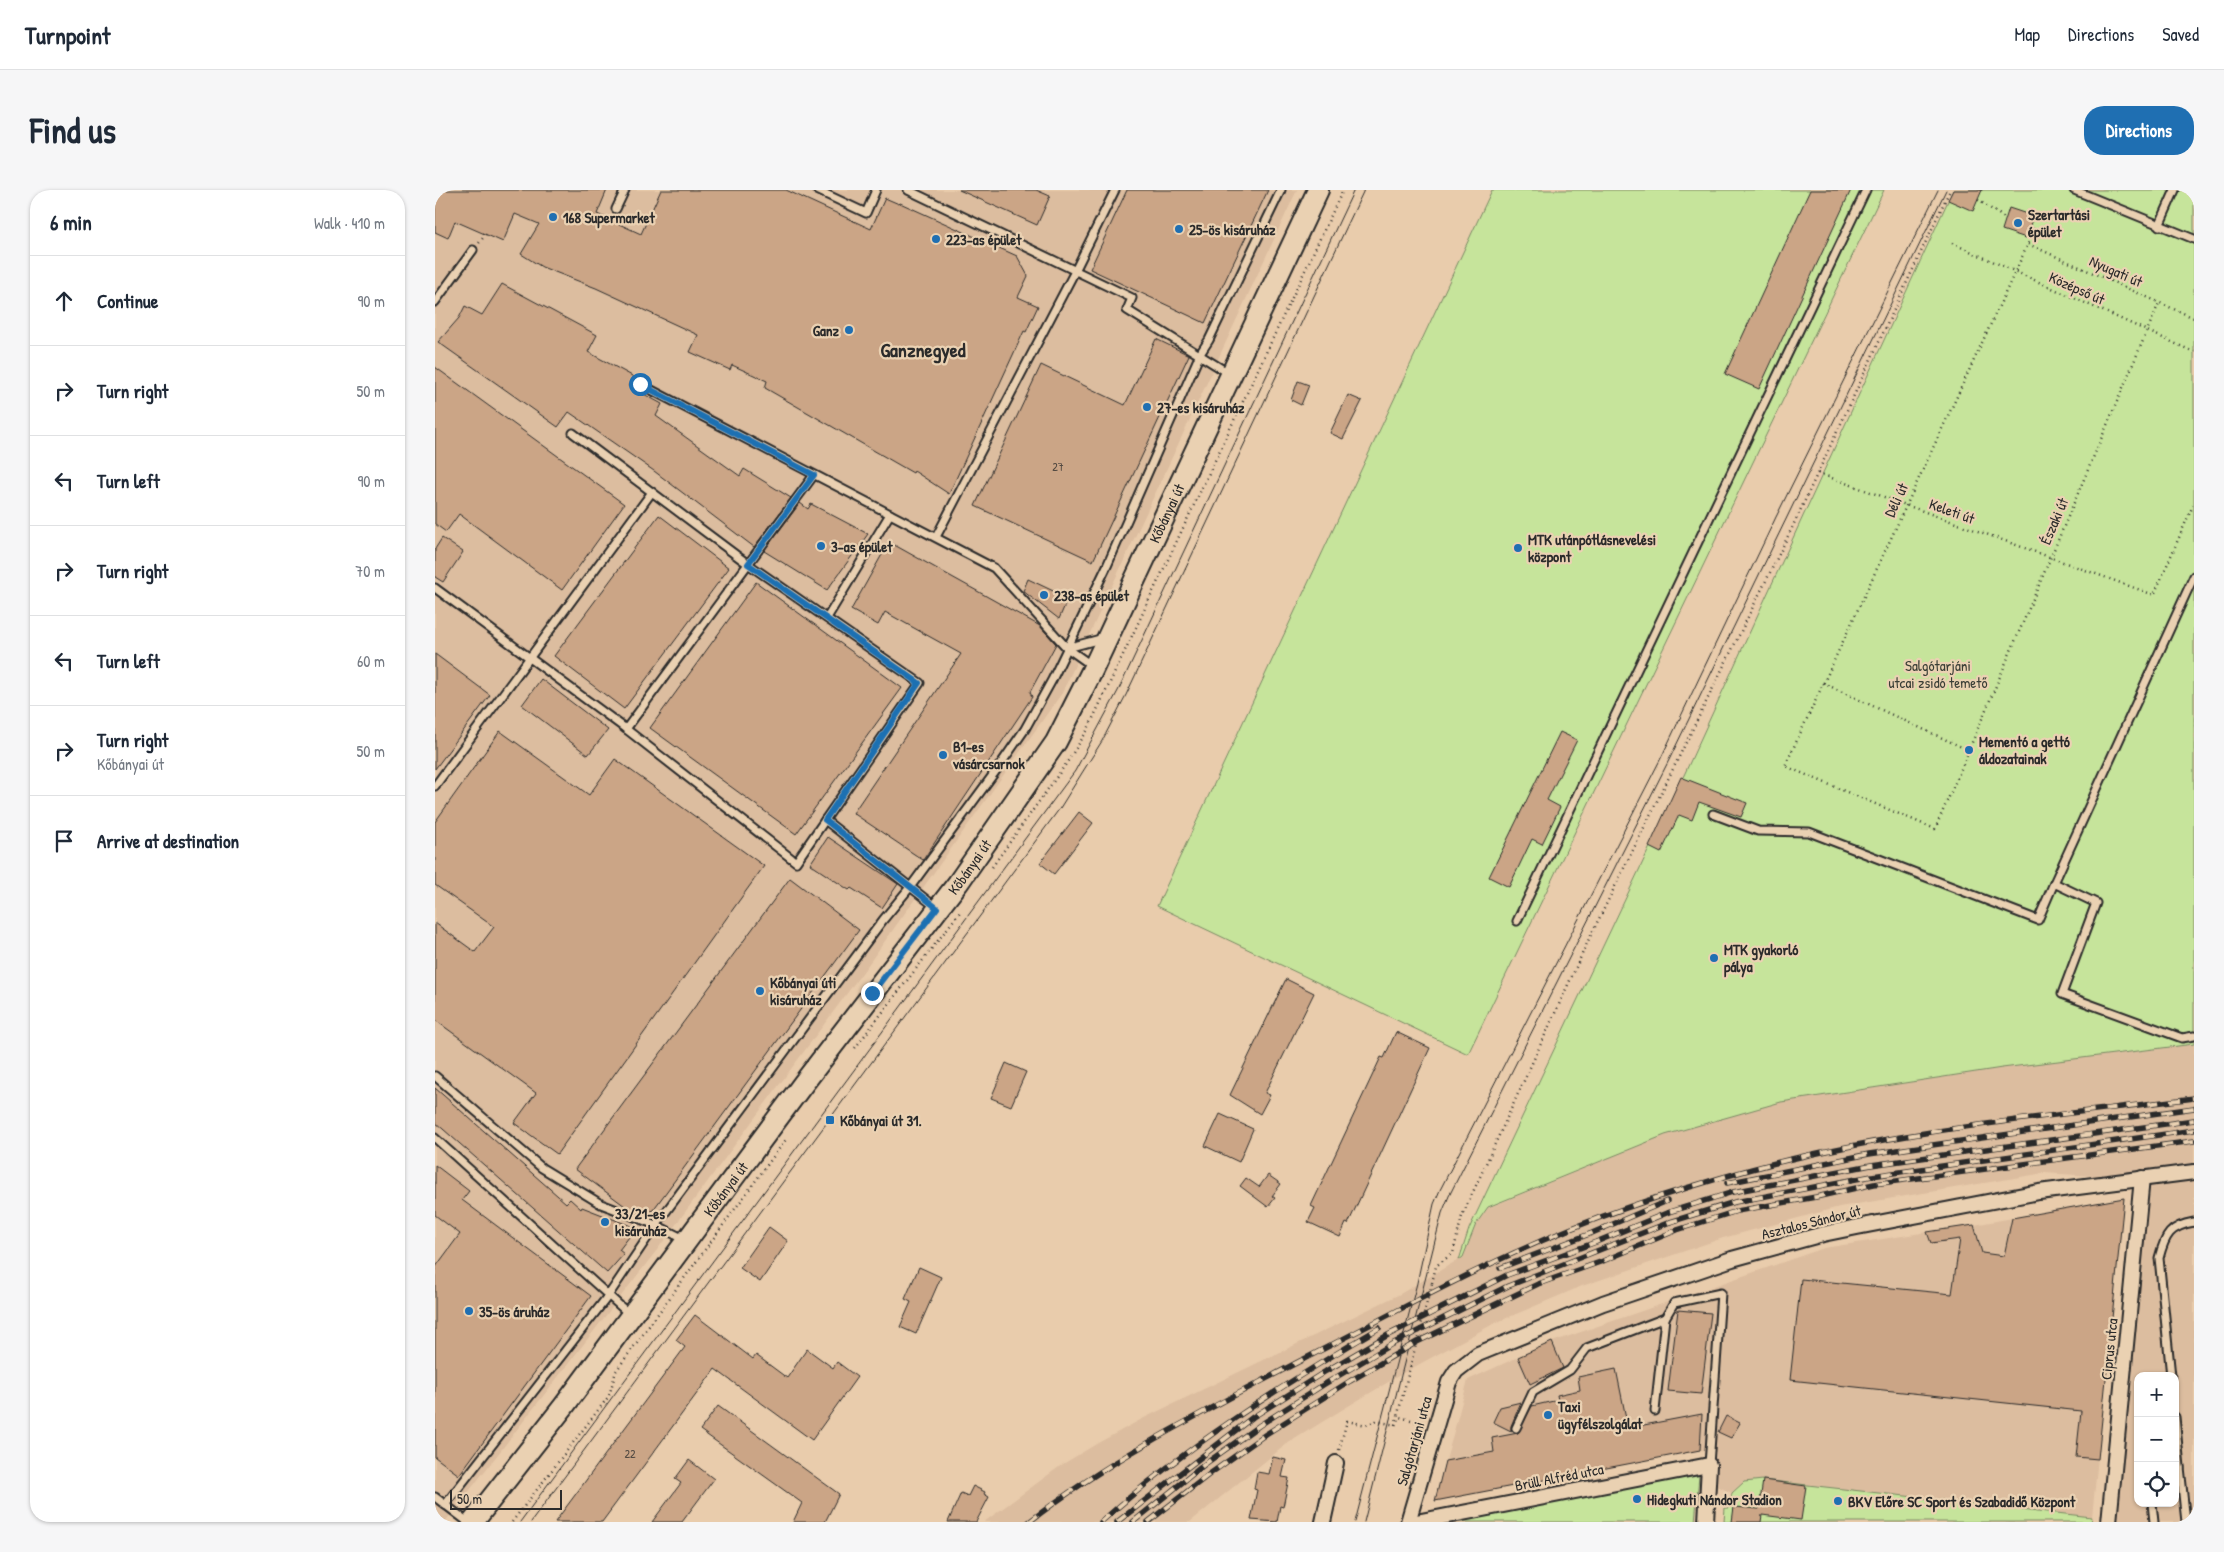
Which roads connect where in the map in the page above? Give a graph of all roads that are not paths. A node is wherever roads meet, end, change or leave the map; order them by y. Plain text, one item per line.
1 (625, 190) edge
2 (817, 190) edge
3 (876, 190) edge
4 (908, 190) edge
5 (1115, 190) edge
6 (1281, 190) edge
7 (1318, 190) edge
8 (1866, 190) edge
9 (2074, 190) edge
10 (2175, 190) edge
11 (616, 209) dead end
12 (2159, 226) junction
13 (2194, 239) edge
14 (473, 250) dead end
15 (1075, 271) junction
16 (435, 302) edge
17 (1200, 354) junction
18 (1231, 374) junction
19 (640, 384) dead end
20 (573, 433) dead end
21 (814, 475) junction
22 (652, 492) junction
23 (890, 514) junction
24 (936, 537) junction
25 (748, 564) junction
26 (2194, 576) edge
27 (435, 588) edge
28 (827, 618) junction
29 (1107, 638) junction
30 (1067, 648) junction
31 (529, 658) junction
32 (1094, 667) junction
33 (626, 729) junction
34 (435, 786) edge
35 (1713, 814) dead end
36 (825, 820) junction
37 (2054, 882) junction
38 (911, 886) junction
39 (937, 908) junction
40 (1517, 921) dead end
41 (2194, 1036) edge
42 (435, 1076) edge
43 (435, 1138) edge
44 (2194, 1172) edge
45 (2142, 1178) junction
46 (2194, 1222) edge
47 (656, 1225) junction
48 (686, 1240) junction
49 (608, 1296) junction
50 (630, 1315) junction
51 (1665, 1318) junction
52 (1455, 1371) joint
53 (2171, 1372) edge
54 (1655, 1411) dead end
55 (1516, 1428) dead end
56 (1336, 1463) road end
57 (1709, 1465) junction
58 (2179, 1474) edge
59 (435, 1497) edge
60 (445, 1505) junction
61 (2152, 1507) edge
62 (1439, 1520) edge
63 (468, 1522) edge
64 (473, 1522) edge
65 (1323, 1522) edge
66 (1408, 1522) edge
67 (1416, 1522) edge
68 (1706, 1522) edge
69 (2109, 1522) edge
70 (2154, 1522) edge
71 (2186, 1522) edge

1 - 11 lane
2 - 3 lane
4 - 15 lane
5 - 15 lane
6 - 17 lane
7 - 18 main road, Kőbányai út
8 - 40 lane
9 - 12 lane
10 - 12 lane
12 - 13 lane
14 - 16 lane
15 - 17 lane
15 - 24 lane
17 - 18 lane
17 - 30 lane
18 - 29 main road, Kőbányai út
19 - 21 lane
20 - 22 lane
21 - 23 lane
21 - 25 lane
22 - 25 lane
22 - 31 lane
23 - 24 lane
23 - 28 lane
24 - 30 lane
25 - 28 lane
25 - 33 lane
26 - 37 lane
27 - 31 lane
28 - 36 lane
29 - 30 lane
29 - 32 main road, Kőbányai út
30 - 32 lane
30 - 38 lane
31 - 33 lane
31 - 34 lane
32 - 39 main road, Kőbányai út
33 - 36 lane
35 - 37 lane
36 - 38 lane
37 - 41 lane
38 - 39 lane
38 - 47 lane
39 - 48 main road, Kőbányai út
42 - 47 lane
43 - 49 lane
44 - 45 street, Asztalos Sándor út
45 - 52 street, Asztalos Sándor út
45 - 69 street, Ciprus utca
46 - 53 lane
47 - 48 lane
47 - 49 lane
48 - 50 main road, Kőbányai út
49 - 50 lane
49 - 60 lane
50 - 64 main road, Kőbányai út
51 - 54 lane
51 - 55 lane
51 - 57 lane
52 - 66 street, Salgótarjáni utca
56 - 65 street
57 - 62 street, Brüll Alfréd utca
57 - 68 street
58 - 71 lane
59 - 60 lane
60 - 63 lane
61 - 70 lane
62 - 67 street, Brüll Alfréd utca

